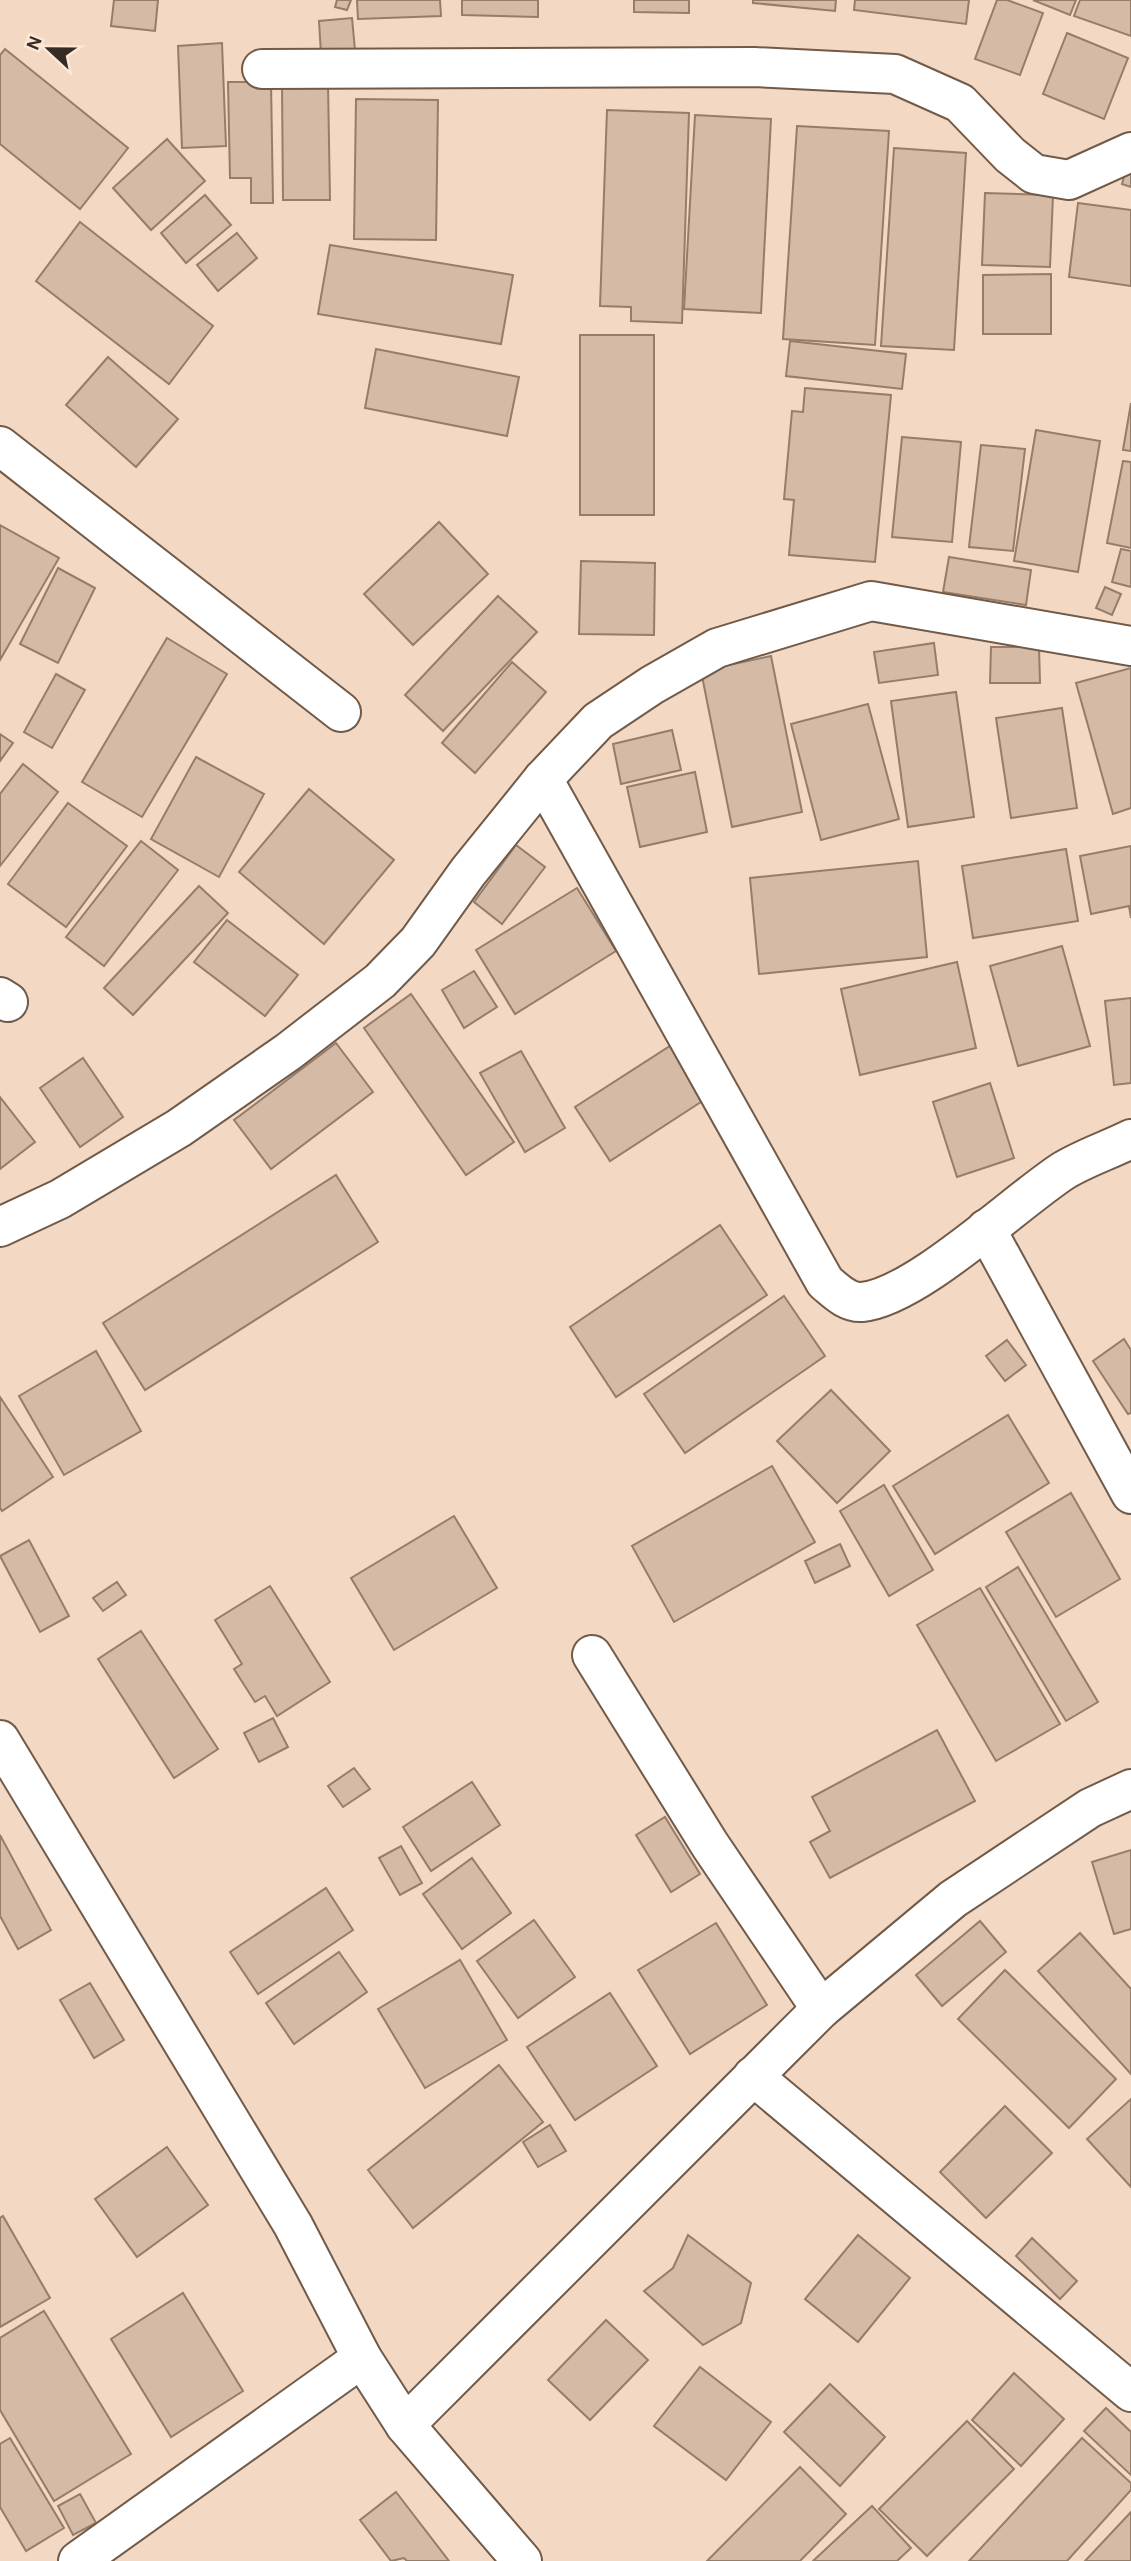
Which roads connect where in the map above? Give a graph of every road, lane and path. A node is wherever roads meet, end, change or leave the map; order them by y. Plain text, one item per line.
1 (262, 69) dead end
2 (1131, 152) edge
3 (0, 446) edge
4 (1131, 646) edge
5 (341, 712) dead end
6 (543, 779) junction
7 (1131, 1139) edge
8 (0, 1227) edge
9 (986, 1229) junction
10 (1131, 1494) edge
11 (593, 1655) dead end
12 (0, 1740) edge
13 (1131, 1789) edge
14 (821, 2009) junction
15 (753, 2076) junction
16 (362, 2358) junction
17 (1131, 2392) edge
18 (405, 2425) junction
19 (78, 2561) edge
20 (522, 2561) edge

1 - 2 street
3 - 5 street
4 - 6 street
6 - 8 street
6 - 9 street
7 - 9 street
9 - 10 street
11 - 14 street
12 - 16 street
13 - 14 street
14 - 15 street
15 - 17 street
15 - 18 street
16 - 18 street
16 - 19 street
18 - 20 street

